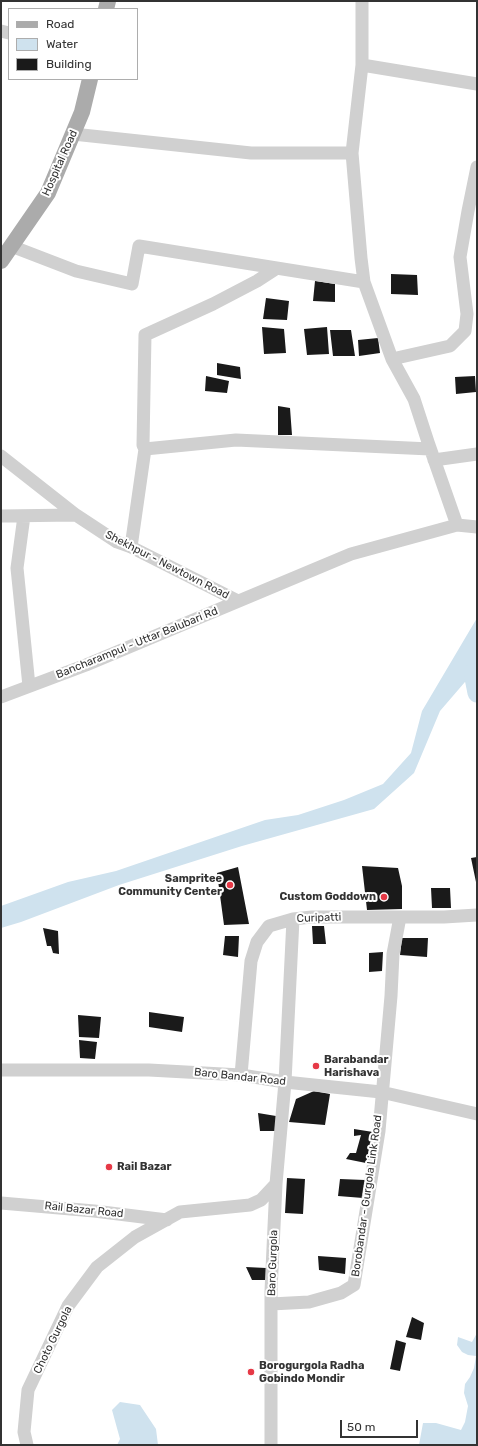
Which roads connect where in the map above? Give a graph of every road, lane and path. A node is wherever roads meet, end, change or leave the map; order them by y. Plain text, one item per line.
1 (362, 1) edge
2 (362, 65) junction
3 (90, 80) edge
4 (477, 84) edge
5 (73, 134) junction
6 (352, 153) junction
7 (477, 167) edge
8 (11, 246) junction
9 (1, 261) edge
10 (277, 268) junction
11 (364, 282) junction
12 (392, 360) junction
13 (145, 449) junction
14 (432, 454) junction
15 (477, 454) edge
16 (1, 456) edge
17 (76, 514) junction
18 (1, 516) edge
19 (24, 516) junction
20 (457, 525) junction
21 (477, 526) edge
22 (131, 547) junction
23 (238, 601) junction
24 (29, 686) junction
25 (1, 697) edge
26 (477, 915) edge
27 (400, 917) junction
28 (293, 919) junction
29 (1, 1070) edge
30 (241, 1075) junction
31 (285, 1082) junction
32 (381, 1092) junction
33 (477, 1114) edge
34 (276, 1184) junction
35 (1, 1203) edge
36 (167, 1220) junction
37 (271, 1304) junction
38 (27, 1445) edge
39 (271, 1445) edge

1 - 2 street
2 - 4 street
2 - 6 street
3 - 5 main road, Hospital Road
5 - 6 street
5 - 8 main road, Hospital Road
6 - 11 street
7 - 12 street
8 - 9 main road, Hospital Road
8 - 10 street
10 - 11 street
10 - 13 street
11 - 12 street
12 - 14 street
13 - 14 street
13 - 22 street
14 - 15 street
14 - 20 street
16 - 17 street, Shekhpur - Newtown Road
17 - 19 street
17 - 22 street, Shekhpur - Newtown Road
18 - 19 street
19 - 24 street
20 - 21 street, Bancharampul - Uttar Balubari Rd
20 - 23 street, Bancharampul - Uttar Balubari Rd
22 - 23 street, Shekhpur - Newtown Road
23 - 24 street, Bancharampul - Uttar Balubari Rd
24 - 25 street, Bancharampul - Uttar Balubari Rd
26 - 27 street, Curipatti
27 - 28 street, Curipatti
27 - 32 street
28 - 30 street, Curipatti
28 - 31 street, Baro Gurgola
29 - 30 street, Baro Bandar Road
30 - 31 street, Baro Bandar Road
31 - 32 street, Baro Bandar Road
31 - 34 street, Baro Gurgola
32 - 33 street, Baro Bandar Road
32 - 37 street, Borobandar - Gurgola Link Road
34 - 36 street, Choto Gurgola
34 - 37 street, Baro Gurgola
35 - 36 street, Rail Bazar Road
36 - 38 street, Choto Gurgola
37 - 39 street, Baro Gurgola

